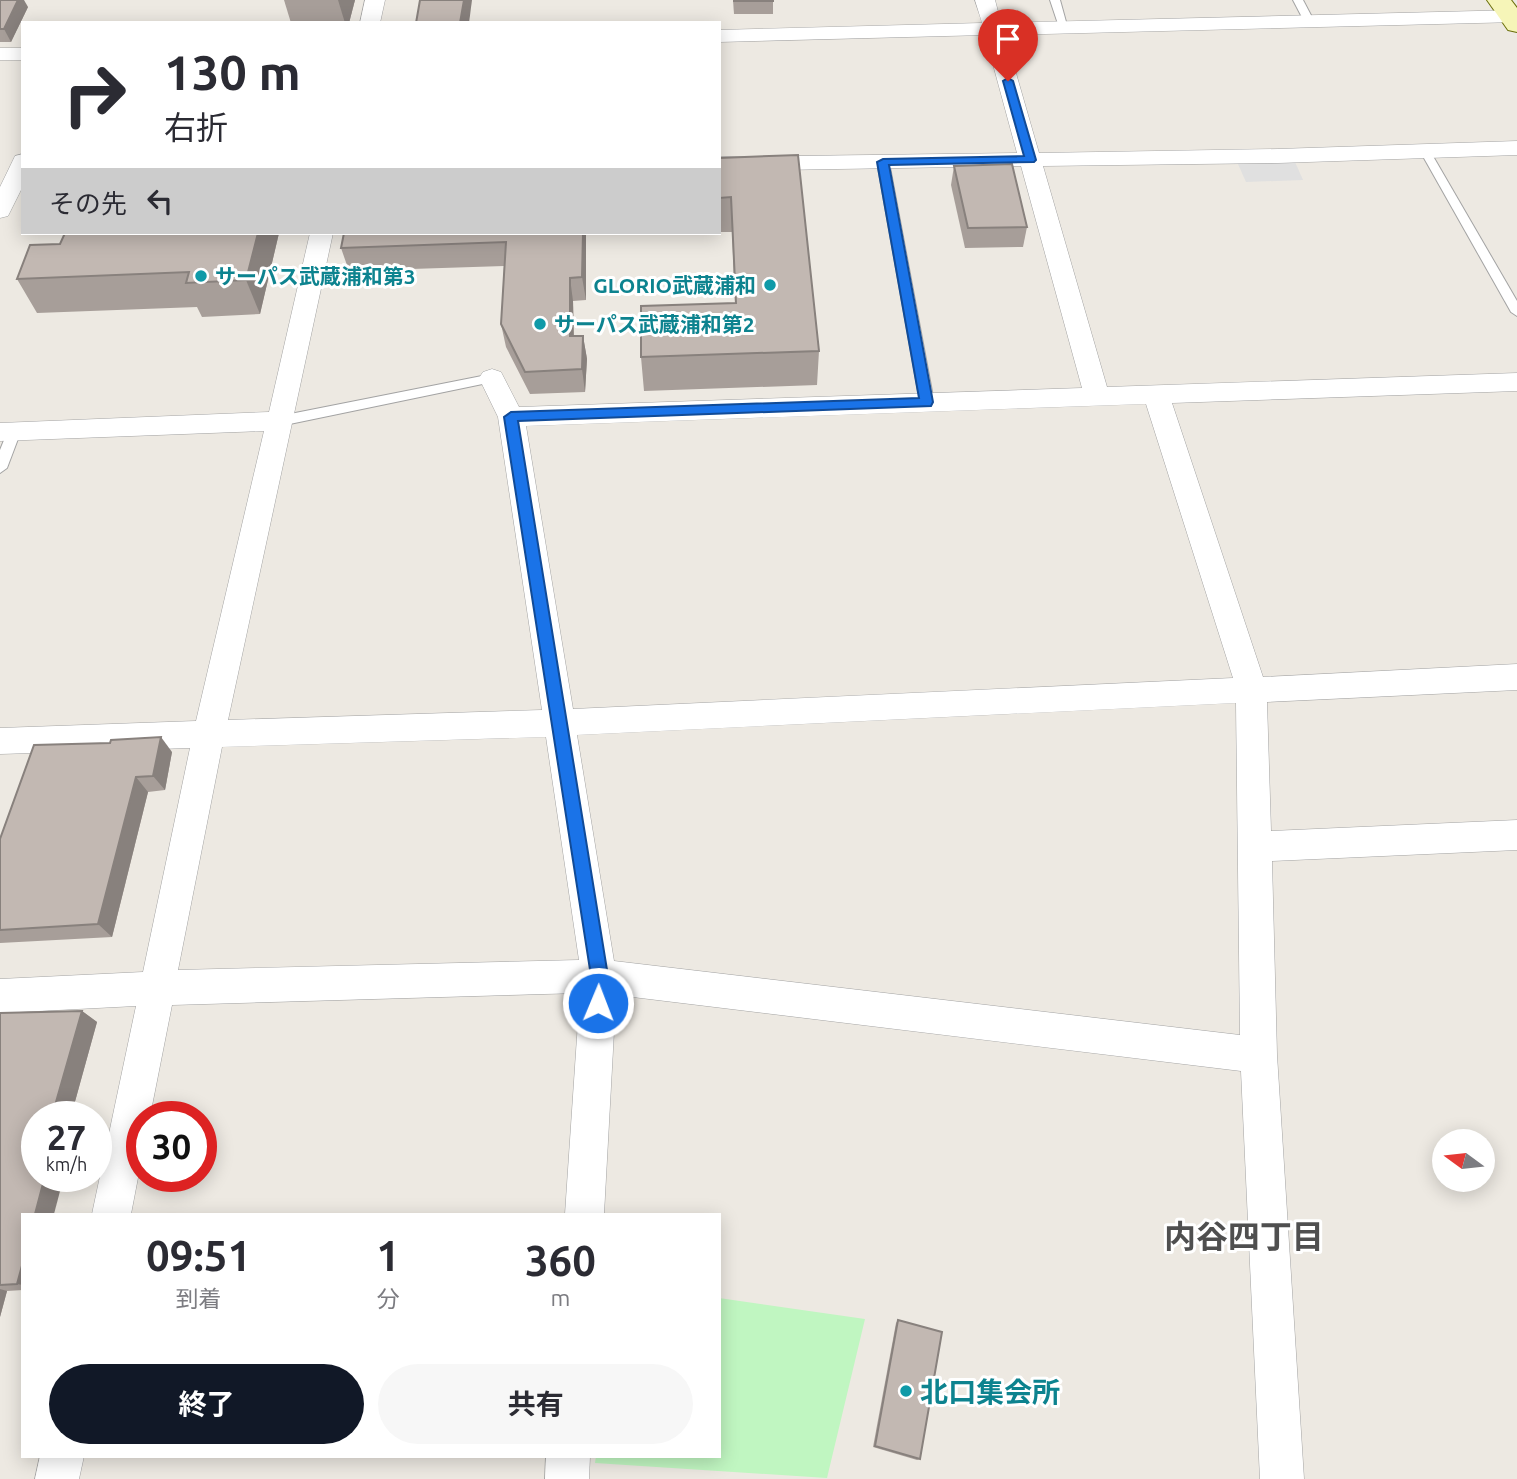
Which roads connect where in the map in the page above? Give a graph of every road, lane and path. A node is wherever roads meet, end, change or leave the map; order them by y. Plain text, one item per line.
1 (375, 0) edge
2 (985, 0) edge
3 (1055, 0) edge
4 (1298, 0) edge
5 (1511, 14) edge
6 (370, 21) edge
7 (1310, 21) junction
8 (1064, 27) junction
9 (993, 29) junction
10 (721, 36) edge
11 (0, 54) edge
12 (21, 54) edge
13 (1517, 148) edge
14 (1425, 151) junction
15 (1030, 160) junction
16 (883, 162) junction
17 (721, 164) edge
18 (15, 177) edge
19 (0, 211) edge
20 (322, 235) edge
21 (1517, 312) edge
22 (492, 379) joint
23 (1517, 382) edge
24 (1156, 394) junction
25 (1097, 396) junction
26 (927, 402) junction
27 (511, 417) junction
28 (280, 421) junction
29 (7, 432) edge
30 (0, 468) edge
31 (1517, 677) edge
32 (1251, 688) junction
33 (559, 723) junction
34 (209, 734) junction
35 (0, 741) edge
36 (1517, 835) edge
37 (1254, 847) junction
38 (600, 976) junction
39 (157, 988) junction
40 (0, 996) edge
41 (1259, 1055) junction
42 (111, 1213) edge
43 (584, 1213) edge
44 (62, 1458) edge
45 (568, 1458) edge
46 (57, 1479) edge
47 (567, 1479) edge
48 (1282, 1479) edge

1 - 6 street
2 - 9 street
3 - 8 lane
4 - 7 lane
5 - 7 street
7 - 8 street
8 - 9 street
9 - 10 street
9 - 15 street
11 - 12 street
13 - 14 street
14 - 15 street
14 - 21 lane
15 - 16 street
15 - 25 street
16 - 17 street
16 - 26 lane
18 - 19 street
20 - 28 street
22 - 27 street
22 - 28 lane
23 - 24 street
24 - 25 street
24 - 32 street
25 - 26 street
26 - 27 street
27 - 33 street
28 - 29 street
28 - 34 street
29 - 30 lane
31 - 32 street
32 - 33 street
32 - 37 street
33 - 34 street
33 - 38 street
34 - 35 street
34 - 39 street
36 - 37 street
37 - 41 street
38 - 39 street
38 - 41 street
38 - 43 street
39 - 40 street
39 - 42 street
41 - 48 street
44 - 46 street
45 - 47 street

